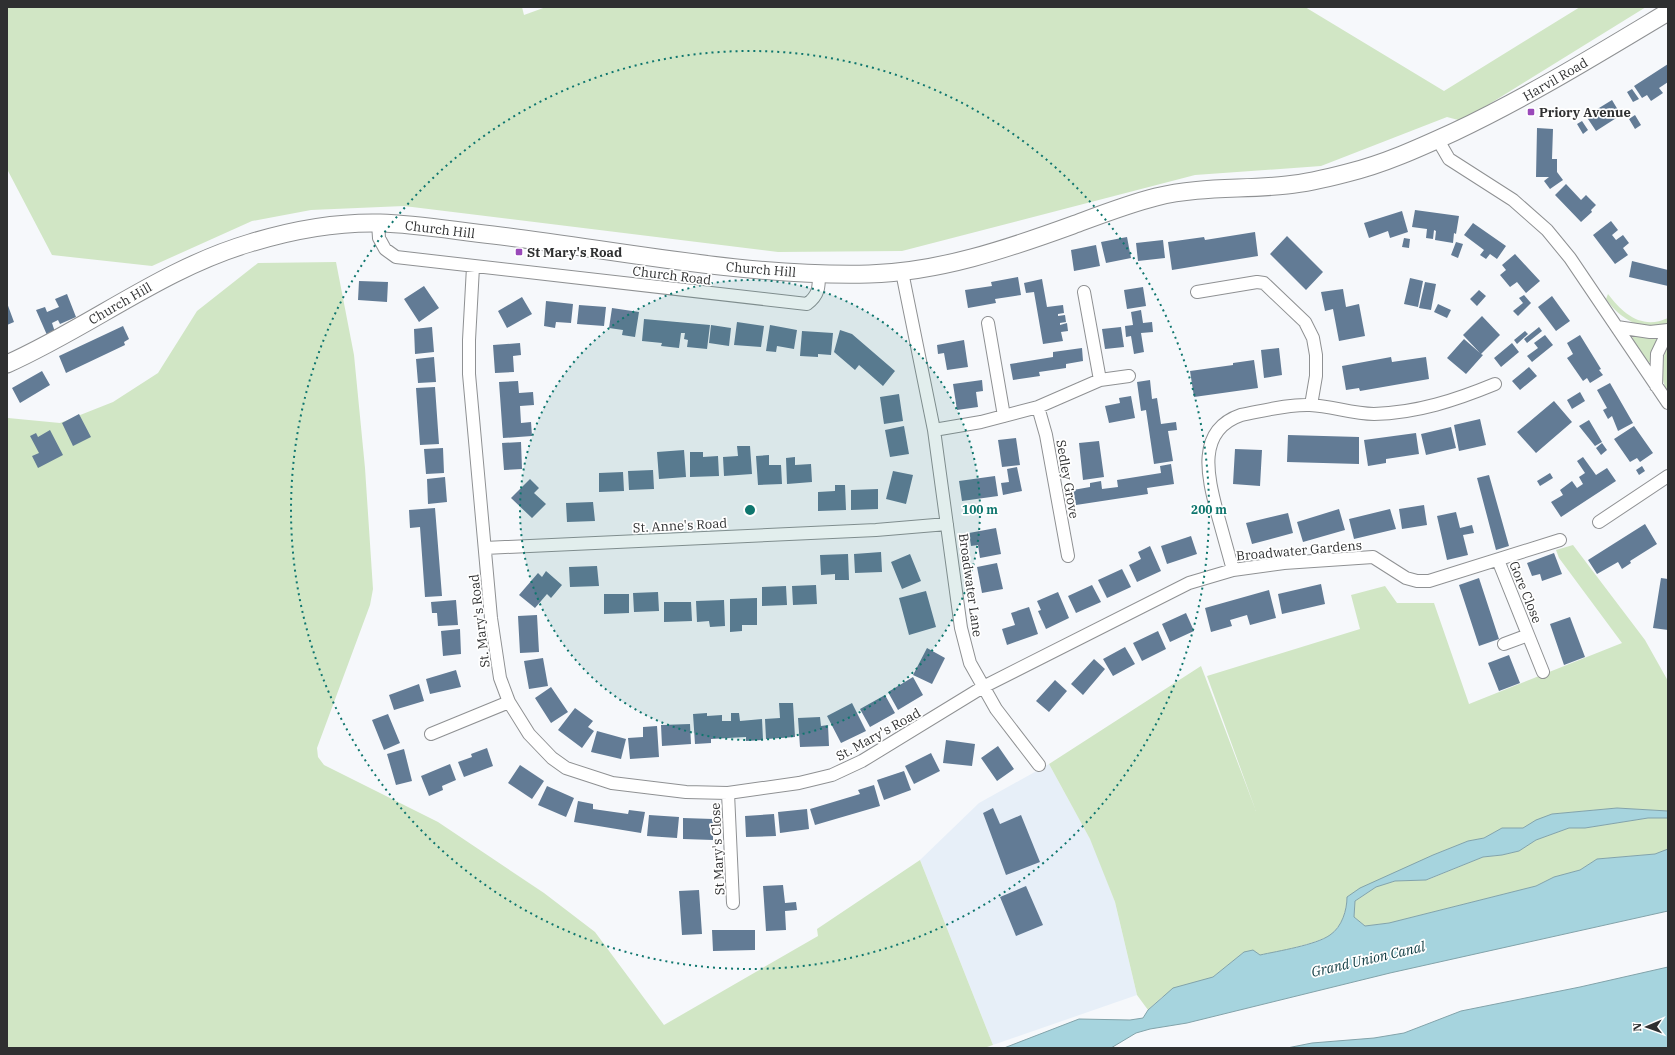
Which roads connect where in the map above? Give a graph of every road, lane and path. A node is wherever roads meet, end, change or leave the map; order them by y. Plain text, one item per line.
1 (1668, 12) edge
2 (1438, 140) junction
3 (378, 223) junction
4 (473, 266) junction
5 (902, 272) junction
6 (819, 274) junction
7 (1084, 292) dead end
8 (1197, 292) dead end
9 (988, 323) dead end
10 (1616, 327) junction
11 (1668, 331) edge
12 (7, 364) edge
13 (1129, 376) dead end
14 (1100, 380) junction
15 (1495, 384) dead end
16 (1656, 386) junction
17 (1668, 403) edge
18 (1311, 405) junction
19 (1038, 407) junction
20 (1004, 416) junction
21 (934, 430) junction
22 (1668, 476) edge
23 (1599, 522) dead end
24 (948, 524) junction
25 (1560, 540) dead end
26 (485, 548) junction
27 (1068, 556) dead end
28 (1498, 560) junction
29 (1233, 570) junction
30 (1528, 635) junction
31 (1504, 644) dead end
32 (1543, 672) dead end
33 (983, 687) junction
34 (509, 702) junction
35 (431, 734) dead end
36 (1039, 765) dead end
37 (728, 793) junction
38 (733, 903) dead end

1 - 2 street, Harvil Road
2 - 5 street, Harvil Road
2 - 10 street
3 - 4 street, Church Road
3 - 6 street, Church Hill
3 - 12 street, Church Hill
4 - 6 street, Church Road
4 - 26 street, St. Mary's Road
5 - 6 street, Church Hill
5 - 21 street, Broadwater Lane
7 - 14 street
8 - 18 street
9 - 20 street
10 - 11 street
10 - 16 street
11 - 16 street
13 - 14 street
14 - 19 street
15 - 18 street
16 - 17 street
18 - 29 street
19 - 20 street
19 - 27 street, Sedley Grove
20 - 21 street
21 - 24 street, Broadwater Lane
22 - 23 street
24 - 26 street, St. Anne's Road
24 - 33 street, Broadwater Lane
25 - 28 street, Broadwater Gardens
26 - 34 street, St. Mary's Road
28 - 29 street, Broadwater Gardens
28 - 30 street, Gore Close
29 - 33 street, Broadwater Gardens
30 - 31 street, Gore Close
30 - 32 street, Gore Close
33 - 36 street, Broadwater Lane
33 - 37 street, St. Mary's Road
34 - 35 street
34 - 37 street, St. Mary's Road
37 - 38 street, St Mary's Close

